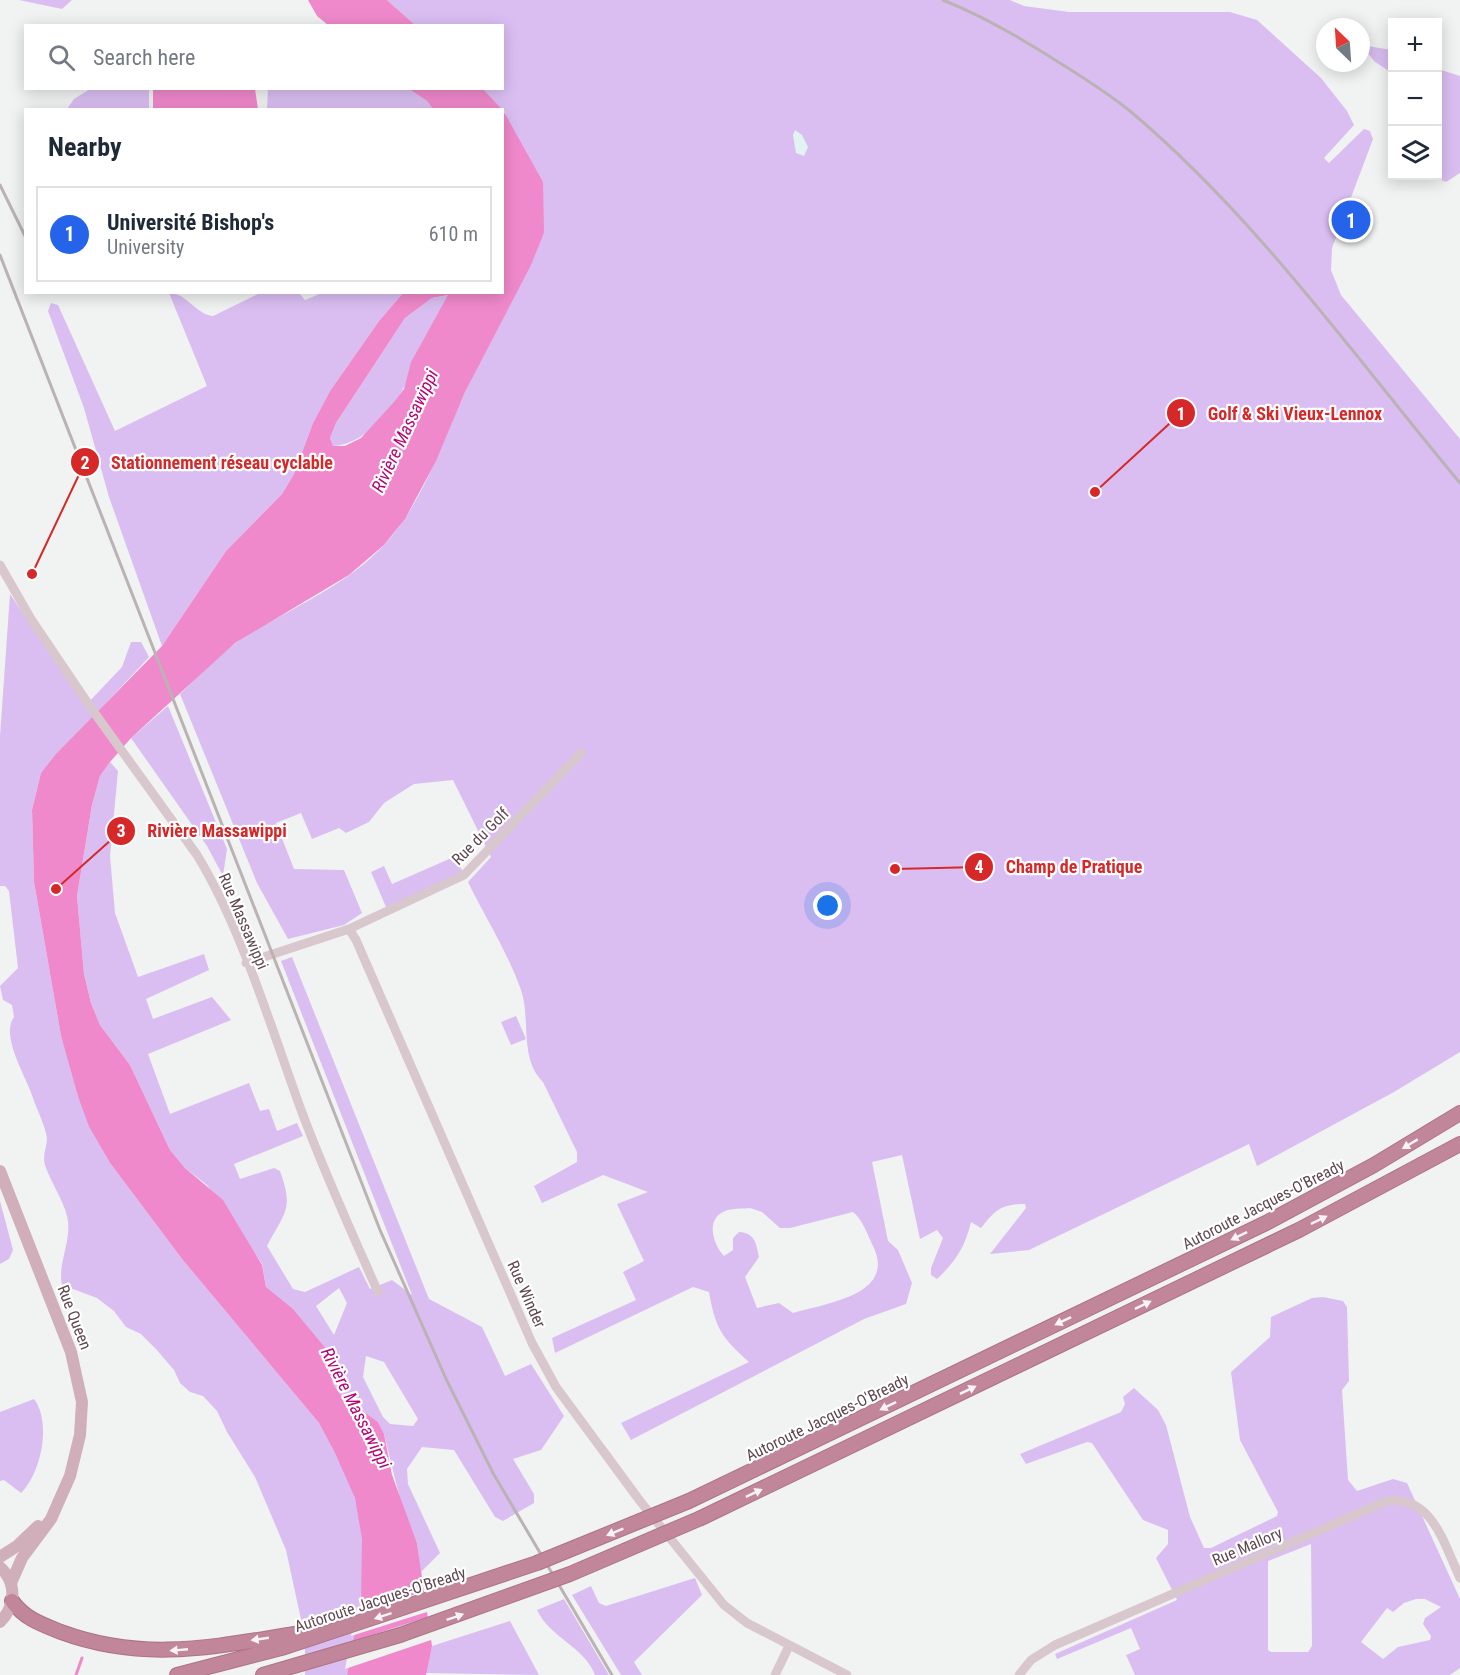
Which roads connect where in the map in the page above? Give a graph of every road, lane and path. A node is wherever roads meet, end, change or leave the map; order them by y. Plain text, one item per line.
1 (0, 565) edge
2 (581, 753) dead end
3 (349, 929) junction
4 (246, 963) junction
5 (1460, 1113) edge
6 (1460, 1144) edge
7 (0, 1171) edge
8 (378, 1292) dead end
9 (69, 1481) junction
10 (0, 1557) edge
11 (0, 1567) edge
12 (1460, 1578) edge
13 (11, 1583) junction
14 (12, 1601) junction
15 (0, 1622) edge
16 (283, 1642) junction
17 (789, 1646) junction
18 (288, 1672) edge
19 (177, 1675) edge
20 (262, 1675) edge
21 (775, 1675) edge
22 (847, 1675) edge
23 (1019, 1675) edge

1 - 4 street, Rue Massawippi
2 - 3 street, Rue du Golf
3 - 4 street
3 - 17 street, Rue Winder
4 - 8 street, Rue Massawippi
5 -> 16 highway, Autoroute Jacques-O'Bready, bridge
18 -> 6 highway, bridge
7 - 9 main road, Rue Queen
9 - 10 main road, Rue Queen
9 - 13 main road, Rue Queen
11 - 13 main road
12 - 23 street, Rue Mallory
13 - 14 main road
14 - 15 main road
16 -> 14 highway
16 - 19 highway, Autoroute Jacques-O'Bready
17 - 21 street
17 - 22 street, Rue Winder
18 - 20 highway

